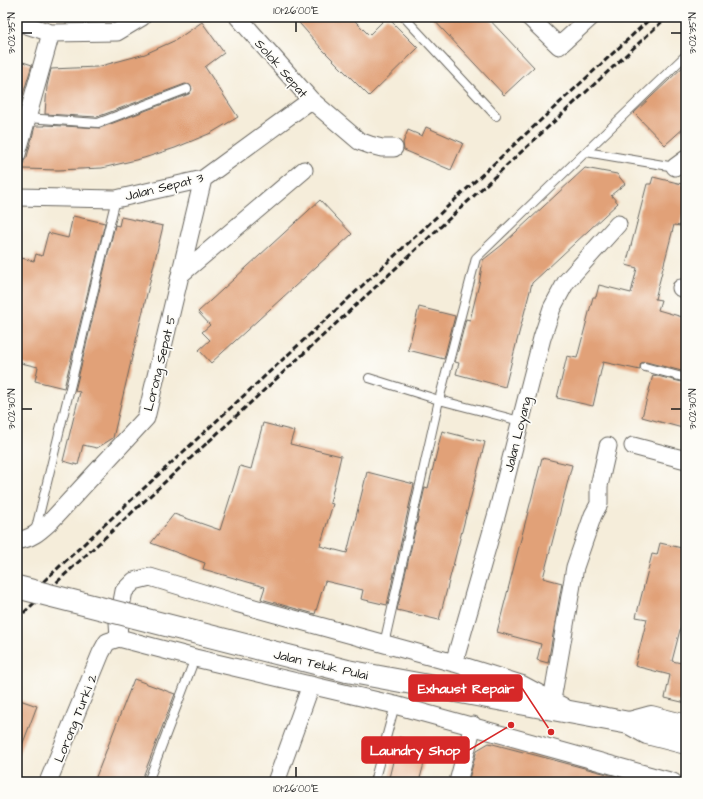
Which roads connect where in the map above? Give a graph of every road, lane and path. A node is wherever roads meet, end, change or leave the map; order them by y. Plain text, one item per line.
1 (142, 17) edge
2 (238, 17) edge
3 (404, 17) edge
4 (530, 17) edge
5 (591, 17) edge
6 (17, 22) edge
7 (51, 33) junction
8 (686, 55) edge
9 (187, 89) dead end
10 (311, 100) junction
11 (496, 116) dead end
12 (22, 117) edge
13 (394, 148) dead end
14 (586, 152) junction
15 (17, 154) edge
16 (682, 166) edge
17 (304, 170) dead end
18 (203, 179) junction
19 (17, 197) edge
20 (116, 198) junction
21 (618, 224) dead end
22 (180, 275) junction
23 (645, 367) dead end
24 (370, 378) dead end
25 (686, 378) edge
26 (439, 400) junction
27 (520, 420) junction
28 (608, 446) dead end
29 (633, 446) dead end
30 (686, 460) edge
31 (34, 535) junction
32 (17, 540) edge
33 (17, 587) edge
34 (119, 638) junction
35 (384, 644) junction
36 (195, 658) junction
37 (454, 663) junction
38 (311, 685) junction
39 (552, 700) junction
40 (395, 705) junction
41 (577, 714) junction
42 (629, 723) junction
43 (473, 725) junction
44 (686, 726) edge
45 (686, 743) edge
46 (636, 777) edge
47 (48, 782) edge
48 (148, 782) edge
49 (276, 782) edge
50 (374, 782) edge
51 (458, 782) edge
52 (673, 782) edge

1 - 7 street
2 - 10 street, Solok Sepat
3 - 11 lane
4 - 5 street
6 - 7 street
7 - 12 street
8 - 14 lane
9 - 12 lane
10 - 13 street, Solok Sepat
10 - 18 street, Jalan Sepat 3
12 - 15 street
14 - 16 lane
14 - 26 lane
17 - 22 street
18 - 20 street, Jalan Sepat 3
18 - 22 street, Lorong Sepat 5
19 - 20 street, Jalan Sepat 3
20 - 31 lane
21 - 27 street, Jalan Loyang
22 - 31 street, Lorong Sepat 5
23 - 25 lane
24 - 26 lane
26 - 27 lane
26 - 35 lane
27 - 37 street, Jalan Loyang
28 - 39 street
29 - 30 street
31 - 32 street, Lorong Sepat 5
33 - 41 main road, Jalan Teluk Pulai, bridge
34 - 35 street
34 - 36 street
34 - 47 street, Lorong Turki 2
35 - 37 street
36 - 38 street
36 - 48 lane
37 - 39 street
38 - 40 street
38 - 49 street
39 - 41 street
40 - 43 street
40 - 50 lane
41 - 42 main road, Jalan Teluk Pulai
42 - 44 main road, Jalan Teluk Pulai
42 - 45 main road, Jalan Teluk Pulai
43 - 46 street
43 - 51 street
46 - 52 street

